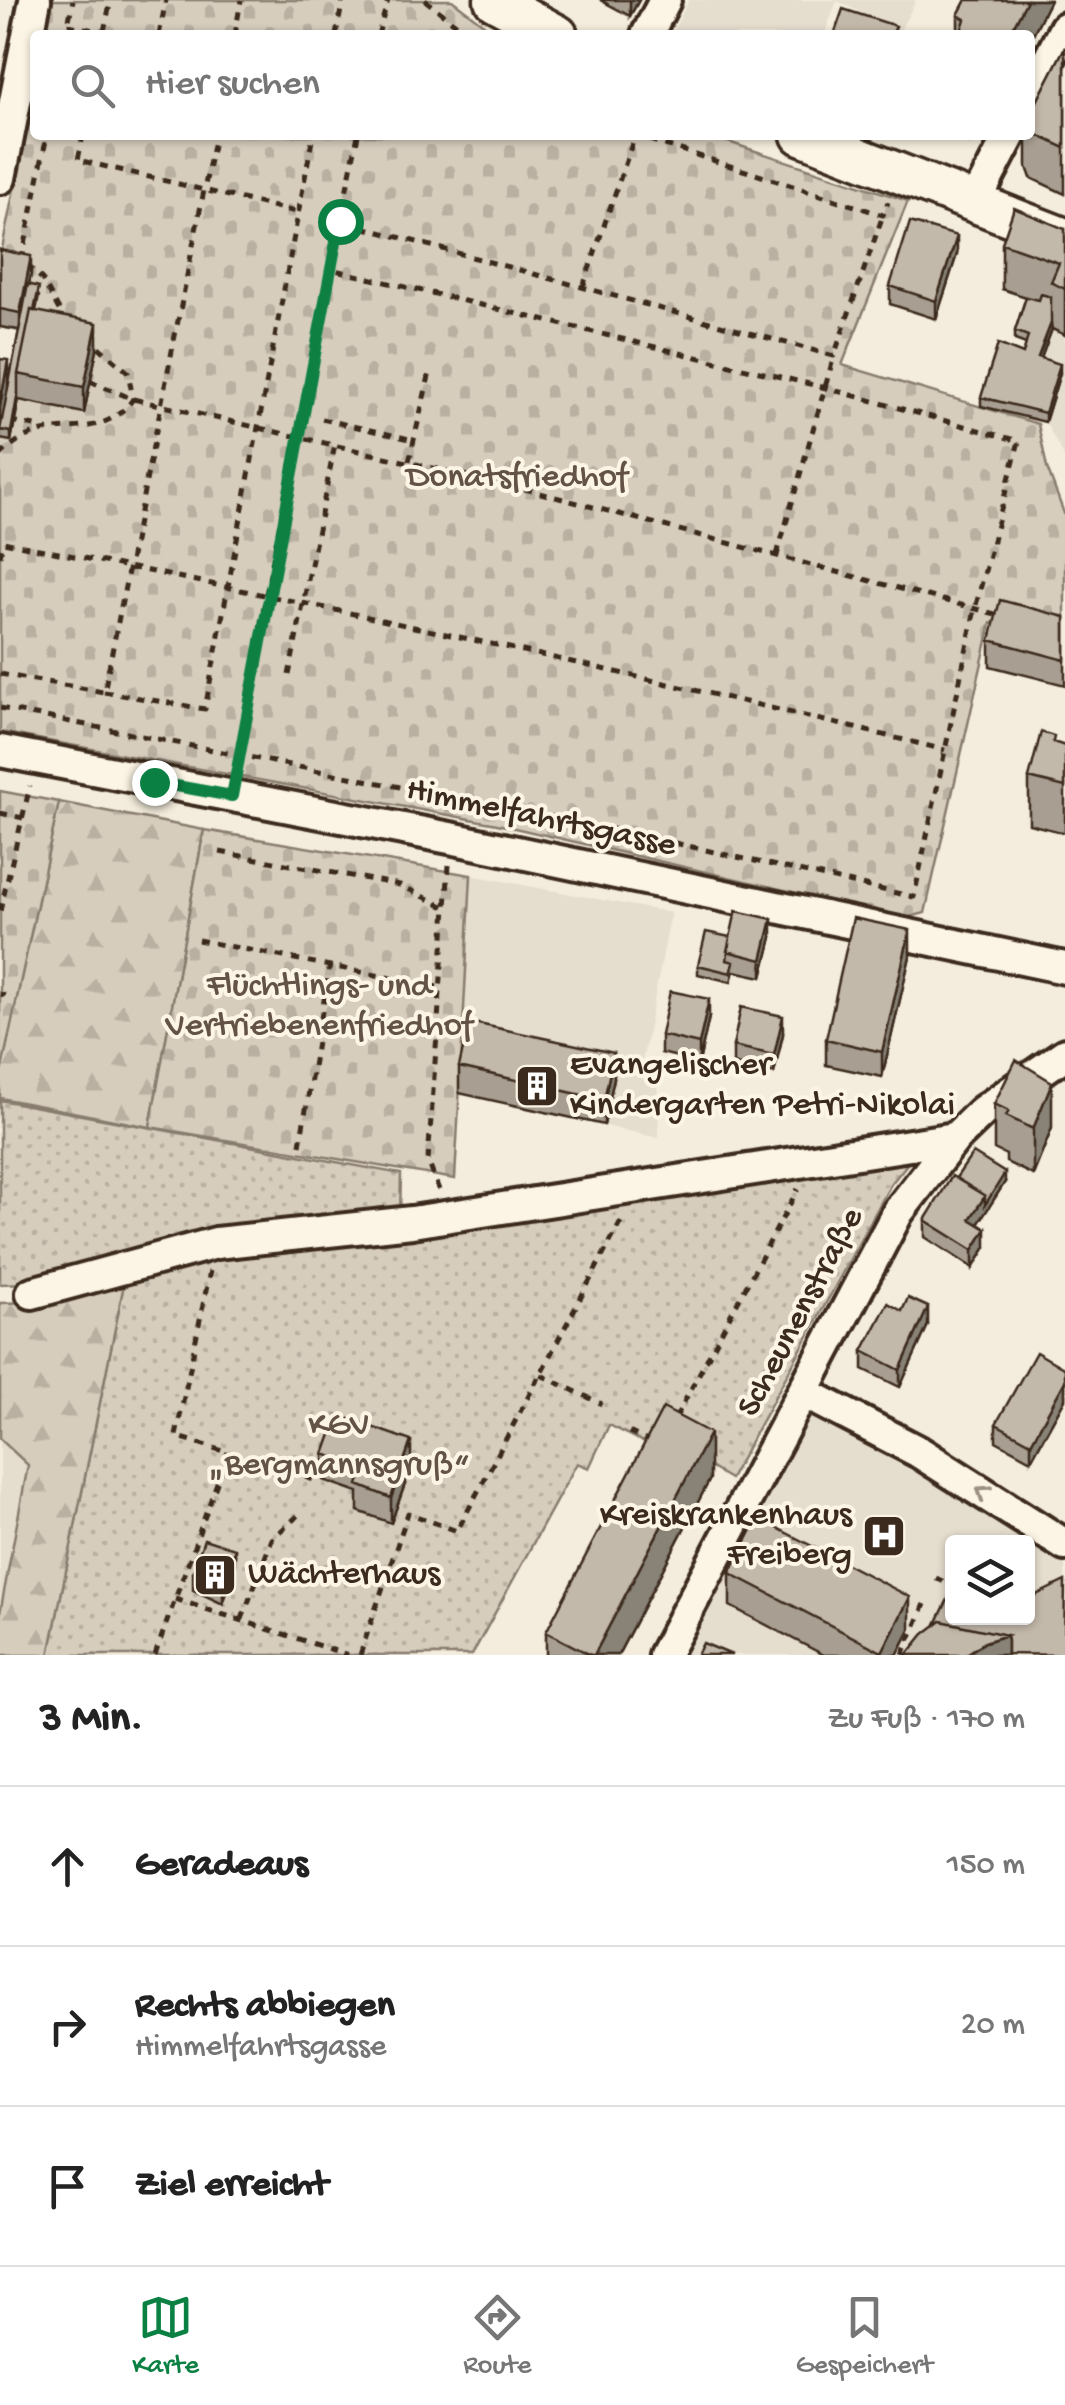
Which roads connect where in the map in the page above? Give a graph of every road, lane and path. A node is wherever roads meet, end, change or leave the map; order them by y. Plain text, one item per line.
1 (35, 0) edge
2 (73, 0) edge
3 (110, 0) edge
4 (166, 0) edge
5 (241, 0) edge
6 (343, 0) edge
7 (388, 0) edge
8 (425, 0) edge
9 (494, 0) edge
10 (665, 0) edge
11 (68, 26) junction
12 (1065, 28) edge
13 (67, 30) edge
14 (86, 30) edge
15 (105, 30) edge
16 (160, 30) edge
17 (236, 30) edge
18 (337, 30) edge
19 (379, 30) edge
20 (464, 30) edge
21 (549, 30) edge
22 (650, 30) edge
23 (1035, 86) edge
24 (46, 140) edge
25 (82, 140) edge
26 (214, 140) edge
27 (312, 140) edge
28 (357, 140) edge
29 (633, 140) edge
30 (650, 140) edge
31 (815, 140) edge
32 (1007, 140) edge
33 (898, 170) junction
34 (0, 178) edge
35 (204, 190) junction
36 (976, 200) junction
37 (296, 212) junction
38 (883, 215) junction
39 (340, 221) junction
40 (1065, 238) edge
41 (11, 260) edge
42 (22, 262) junction
43 (331, 269) junction
44 (583, 287) junction
45 (75, 328) edge
46 (85, 336) edge
47 (834, 356) junction
48 (430, 372) dead end
49 (90, 381) edge
50 (826, 388) junction
51 (133, 399) junction
52 (163, 406) junction
53 (322, 419) dead end
54 (9, 421) edge
55 (258, 426) junction
56 (42, 428) junction
57 (299, 436) junction
58 (414, 440) junction
59 (5, 442) edge
60 (336, 444) junction
61 (2, 454) edge
62 (409, 461) junction
63 (0, 556) edge
64 (776, 556) junction
65 (129, 567) junction
66 (226, 587) junction
67 (266, 596) junction
68 (303, 603) junction
69 (975, 609) junction
70 (1011, 618) edge
71 (0, 674) edge
72 (289, 674) dead end
73 (104, 692) junction
74 (0, 708) edge
75 (945, 750) junction
76 (0, 751) edge
77 (238, 757) junction
78 (36, 758) junction
79 (232, 796) junction
80 (0, 814) edge
81 (23, 818) junction
82 (456, 840) junction
83 (220, 852) dead end
84 (445, 907) junction
85 (0, 911) edge
86 (198, 940) dead end
87 (330, 964) junction
88 (1065, 968) edge
89 (437, 987) junction
90 (1065, 1054) edge
91 (955, 1138) junction
92 (300, 1145) dead end
93 (814, 1160) junction
94 (434, 1176) dead end
95 (639, 1187) junction
96 (216, 1243) junction
97 (32, 1293) dead end
98 (541, 1375) junction
99 (802, 1392) junction
100 (602, 1404) dead end
101 (670, 1430) edge
102 (629, 1432) dead end
103 (660, 1447) edge
104 (228, 1452) junction
105 (316, 1481) dead end
106 (302, 1512) dead end
107 (1065, 1545) edge
108 (936, 1578) dead end
109 (945, 1582) edge
110 (174, 1599) junction
111 (925, 1604) dead end
112 (242, 1620) junction
113 (156, 1655) edge
114 (348, 1655) edge
115 (360, 1655) edge
116 (664, 1655) edge
117 (903, 1655) edge

1 - 34 street
2 - 11 path
3 - 15 path
4 - 16 path
5 - 17 path
6 - 18 path
7 - 19 path
8 - 20 path
9 - 21 main road
10 - 22 street
11 - 13 path
11 - 14 path
12 - 23 street
24 - 42 path
25 - 35 path
26 - 35 path
27 - 37 path
28 - 39 path
29 - 44 path
30 - 38 path
31 - 33 main road
32 - 36 street
33 - 36 main road
33 - 38 path
35 - 37 path
35 - 52 path
36 - 40 main road
37 - 55 path
38 - 47 path
39 - 43 path
39 - 44 path
41 - 42 path
42 - 45 path
43 - 50 path
43 - 57 path
44 - 47 path
46 - 51 path
47 - 50 path
48 - 58 path
49 - 51 path
50 - 64 path
50 - 69 path
51 - 52 path
51 - 56 path
52 - 55 path
52 - 65 path
53 - 58 path
54 - 56 path
55 - 57 path
55 - 66 path
56 - 61 path
57 - 60 path
57 - 67 path
58 - 62 path
59 - 61 path
60 - 62 path
60 - 68 path
62 - 64 path
63 - 65 path
64 - 69 path
65 - 66 path
65 - 73 path
66 - 67 path
66 - 73 path
67 - 68 path
67 - 77 path
68 - 72 path
68 - 75 path
69 - 70 path
69 - 75 path
71 - 73 path
74 - 77 path
75 - 77 path
76 - 78 street, Himmelfahrtsgasse
77 - 79 path
78 - 79 street, Himmelfahrtsgasse
78 - 81 path
79 - 82 street, Himmelfahrtsgasse
80 - 81 path
81 - 85 path
82 - 84 path
82 - 88 street, Himmelfahrtsgasse
83 - 84 path
84 - 89 path
86 - 87 path
87 - 89 path
87 - 92 path
89 - 94 path
90 - 91 street, Scheunenstraße
91 - 93 street
91 - 99 street, Scheunenstraße
93 - 95 street
93 - 101 path
95 - 96 street
95 - 98 path
96 - 97 street
96 - 104 path
98 - 100 path
98 - 115 path
107 -> 99 street
99 - 116 street, Scheunenstraße
102 - 103 path
104 - 105 path
104 - 110 path
106 - 112 path
108 - 109 path
110 - 112 path
110 - 113 path
111 - 117 path
112 - 114 path

